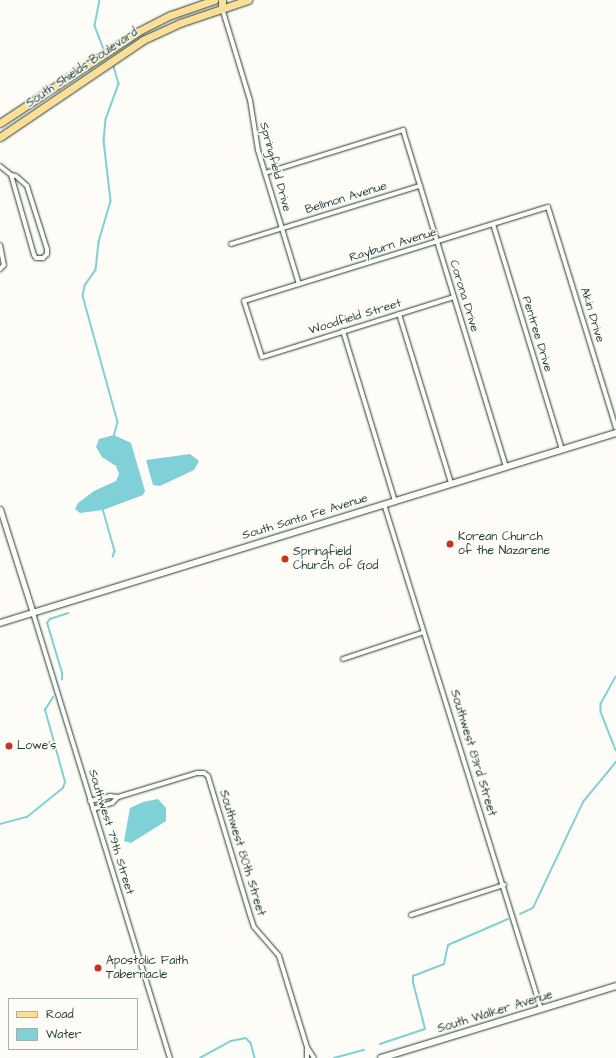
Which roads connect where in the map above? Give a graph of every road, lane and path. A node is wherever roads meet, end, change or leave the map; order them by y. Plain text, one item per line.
1 (214, 0) edge
2 (222, 0) edge
3 (248, 0) edge
4 (222, 8) junction
5 (62, 81) junction
6 (68, 90) junction
7 (0, 123) edge
8 (0, 137) edge
9 (0, 166) edge
10 (265, 173) junction
11 (11, 174) junction
12 (420, 186) junction
13 (548, 207) joint
14 (492, 224) junction
15 (282, 228) junction
16 (437, 242) junction
17 (231, 244) dead end
18 (0, 245) edge
19 (0, 269) edge
20 (299, 284) junction
21 (454, 297) junction
22 (399, 314) junction
23 (343, 331) junction
24 (262, 357) joint
25 (616, 428) edge
26 (616, 433) edge
27 (562, 449) junction
28 (506, 467) junction
29 (451, 484) junction
30 (396, 501) junction
31 (384, 504) junction
32 (0, 509) edge
33 (33, 613) junction
34 (0, 623) edge
35 (424, 632) junction
36 (343, 659) dead end
37 (118, 797) junction
38 (90, 801) junction
39 (93, 809) junction
40 (504, 885) junction
41 (411, 915) dead end
42 (616, 986) edge
43 (541, 1009) junction
44 (307, 1047) junction
45 (170, 1058) edge
46 (307, 1058) edge
47 (314, 1058) edge
48 (381, 1058) edge

1 - 5 main road, South Shields Boulevard
2 - 4 main road
3 - 4 main road, South Shields Boulevard
4 - 6 main road, South Shields Boulevard
4 - 10 street, Springfield Drive
5 - 6 main road
5 - 7 main road, South Shields Boulevard
6 - 8 main road, South Shields Boulevard
9 - 11 street
10 - 12 street, Corona Drive
10 - 15 street, Springfield Drive
11 - 11 street
12 - 15 street, Bellmon Avenue
12 - 16 street, Corona Drive
13 - 14 street, Rayburn Avenue
13 - 25 street, Akin Drive
14 - 16 street, Rayburn Avenue
14 - 27 street, Pentree Drive
15 - 17 street, Bellmon Avenue
15 - 20 street, Springfield Drive
16 - 20 street, Rayburn Avenue
16 - 21 street, Corona Drive
18 - 19 street
20 - 24 street, Rayburn Avenue
21 - 22 street, Woodfield Street
21 - 28 street, Corona Drive
22 - 23 street, Woodfield Street
22 - 29 street
23 - 24 street, Woodfield Street
23 - 30 street
26 - 27 main road, South Santa Fe Avenue
27 - 28 main road, South Santa Fe Avenue
28 - 29 main road, South Santa Fe Avenue
29 - 30 main road, South Santa Fe Avenue
30 - 31 main road, South Santa Fe Avenue
31 - 33 main road, South Santa Fe Avenue
31 - 35 street, Southwest 83rd Street
32 - 33 street
33 - 34 main road, South Santa Fe Avenue
33 - 38 street, Southwest 79th Street
35 - 36 street
35 - 40 street, Southwest 83rd Street
37 - 38 street
37 - 39 street
37 - 44 street, Southwest 80th Street
38 - 39 street, Southwest 79th Street
39 - 45 street, Southwest 79th Street
40 - 41 street
40 - 43 street, Southwest 83rd Street
42 - 43 main road, South Walker Avenue
43 - 48 main road, South Walker Avenue
44 - 46 street, Southwest 80th Street
44 - 47 street, Southwest 80th Street

